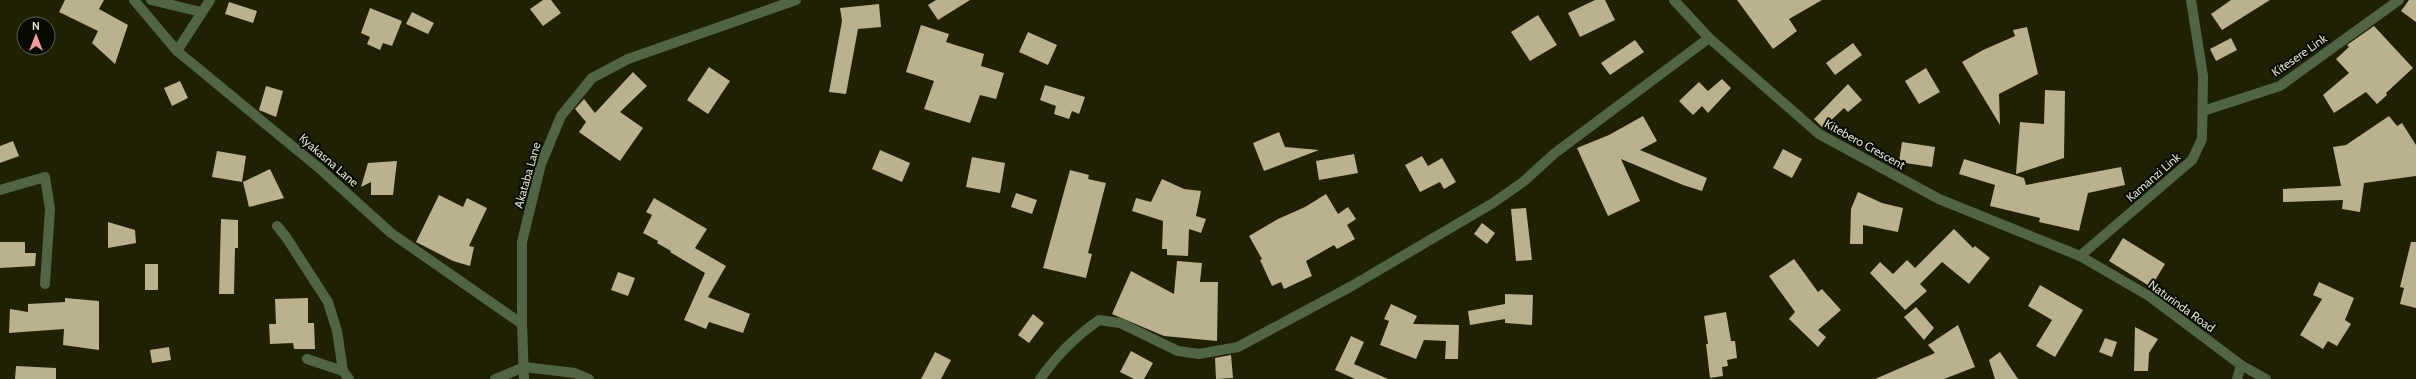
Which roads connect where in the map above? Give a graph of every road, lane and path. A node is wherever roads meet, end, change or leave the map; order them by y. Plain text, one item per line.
1 (134, 0) edge
2 (151, 0) edge
3 (210, 0) edge
4 (796, 0) edge
5 (1674, 0) edge
6 (2191, 0) edge
7 (2399, 0) edge
8 (201, 12) junction
9 (1709, 38) junction
10 (177, 51) junction
11 (2203, 111) junction
12 (0, 190) edge
13 (277, 226) dead end
14 (2080, 256) junction
15 (46, 284) dead end
16 (522, 324) junction
17 (308, 359) dead end
18 (2241, 365) junction
19 (524, 367) junction
20 (346, 375) edge
21 (495, 379) edge
22 (524, 379) edge
23 (589, 379) edge
24 (1040, 379) edge
25 (2237, 379) edge
26 (2266, 379) edge

1 - 10 street, Kyakasna Lane
2 - 8 street
3 - 8 street
4 - 16 street, Akataba Lane
5 - 9 street, Kitebero Crescent
6 - 11 street, Kamanzi Link
7 - 11 street, Kitesere Link
8 - 10 street
9 - 14 street, Kitebero Crescent
9 - 24 street
10 - 16 street, Kyakasna Lane
11 - 14 street, Kamanzi Link
12 - 15 street
13 - 20 street
14 - 18 street, Naturinda Road
16 - 19 street, Akataba Lane
17 - 20 street
18 - 25 street
18 - 26 street, Naturinda Road
19 - 21 street
19 - 22 street, Akataba Lane
19 - 23 street

